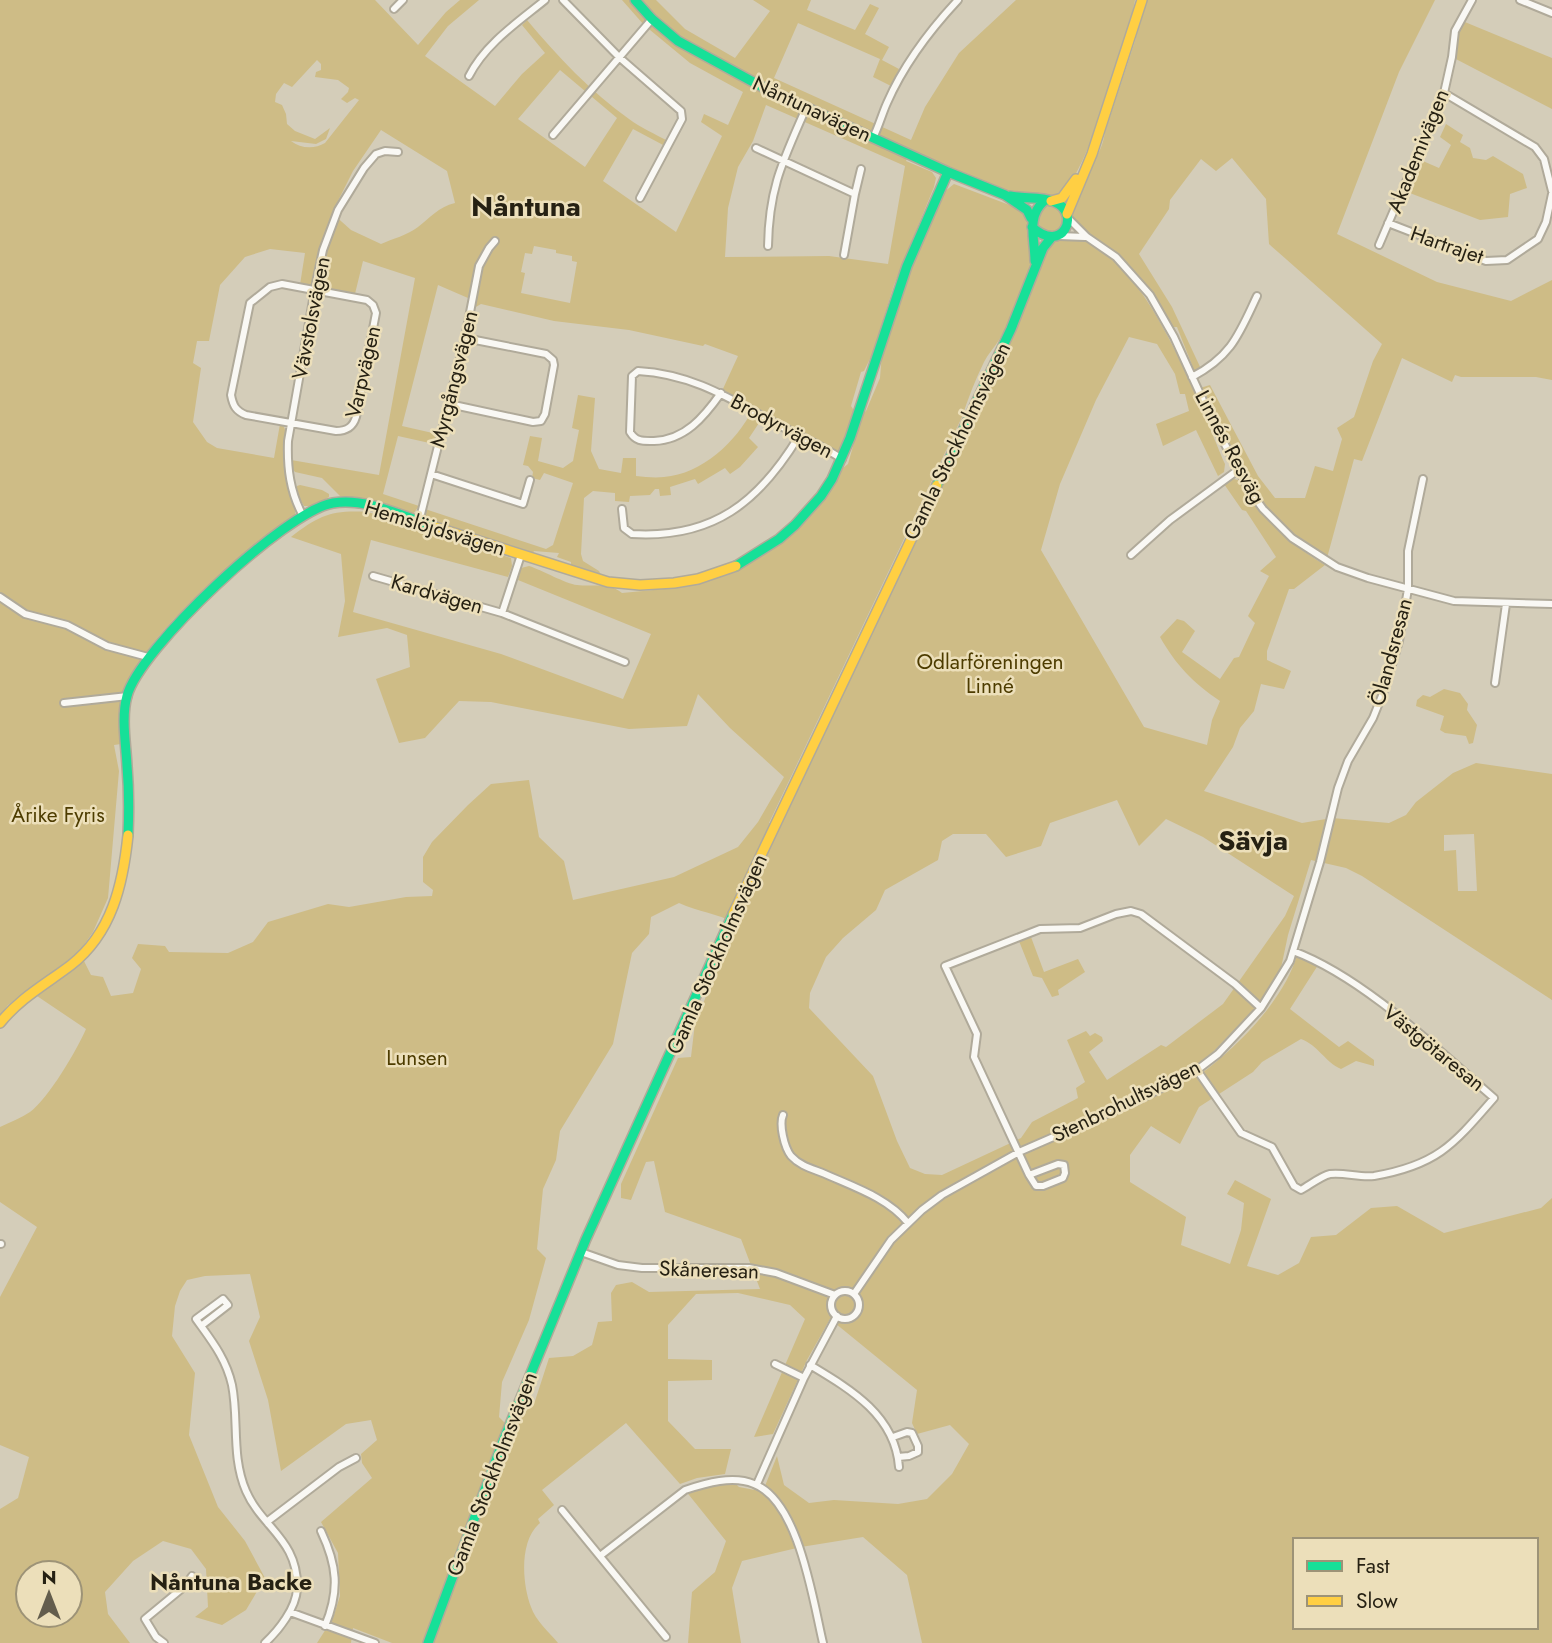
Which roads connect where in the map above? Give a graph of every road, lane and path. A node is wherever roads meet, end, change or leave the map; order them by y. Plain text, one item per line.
1 (403, 0) edge
2 (545, 0) edge
3 (563, 0) edge
4 (635, 0) edge
5 (958, 0) edge
6 (1142, 0) edge
7 (1472, 0) edge
8 (1520, 0) edge
9 (394, 9) dead end
10 (1552, 13) edge
11 (652, 19) junction
12 (620, 58) junction
13 (469, 76) dead end
14 (1444, 93) junction
15 (806, 108) junction
16 (553, 135) dead end
17 (873, 138) junction
18 (756, 148) dead end
19 (398, 152) dead end
20 (1092, 154) junction
21 (783, 160) junction
22 (861, 169) dead end
23 (948, 172) junction
24 (1552, 192) edge
25 (855, 194) junction
26 (1005, 195) junction
27 (640, 198) dead end
28 (1048, 201) junction
29 (1068, 215) junction
30 (1032, 222) junction
31 (1388, 223) junction
32 (1055, 237) junction
33 (1087, 237) junction
34 (495, 241) dead end
35 (1379, 245) dead end
36 (768, 246) dead end
37 (844, 255) dead end
38 (1033, 277) junction
39 (315, 290) junction
40 (1257, 296) dead end
41 (465, 338) junction
42 (1192, 377) junction
43 (721, 393) junction
44 (449, 404) junction
45 (292, 422) junction
46 (799, 436) junction
47 (842, 459) junction
48 (1238, 470) junction
49 (431, 474) junction
50 (1423, 479) dead end
51 (530, 481) dead end
52 (622, 509) dead end
53 (303, 516) junction
54 (419, 522) junction
55 (521, 555) junction
56 (1131, 555) dead end
57 (373, 576) dead end
58 (1408, 589) junction
59 (0, 597) edge
60 (1506, 604) junction
61 (1552, 604) edge
62 (502, 613) junction
63 (148, 657) junction
64 (625, 662) dead end
65 (1495, 683) dead end
66 (128, 696) junction
67 (64, 703) dead end
68 (1332, 818) joint
69 (1293, 951) junction
70 (1261, 1008) junction
71 (0, 1023) edge
72 (1197, 1070) junction
73 (783, 1115) dead end
74 (1019, 1152) junction
75 (1029, 1175) junction
76 (908, 1223) junction
77 (581, 1252) junction
78 (854, 1294) junction
79 (835, 1295) junction
80 (837, 1316) junction
81 (201, 1326) junction
82 (775, 1364) dead end
83 (810, 1365) junction
84 (804, 1378) junction
85 (893, 1437) junction
86 (898, 1457) junction
87 (356, 1458) dead end
88 (899, 1467) dead end
89 (757, 1484) junction
90 (562, 1510) dead end
91 (268, 1521) junction
92 (321, 1531) dead end
93 (600, 1556) junction
94 (192, 1576) dead end
95 (290, 1612) junction
96 (325, 1626) junction
97 (666, 1637) dead end
98 (164, 1643) edge
99 (265, 1643) edge
100 (374, 1643) edge
101 (428, 1643) edge
102 (823, 1643) edge

1 - 9 street
2 - 13 street
3 - 12 street
4 - 11 street, Nåntunavägen
5 - 17 street
6 - 20 street
7 - 14 street, Akademivägen
8 - 10 street
11 - 12 street
11 - 15 street, Nåntunavägen
12 - 16 street
12 - 27 street
14 - 24 street, Hartrajet
14 - 31 street, Akademivägen
15 - 17 street, Nåntunavägen
15 - 21 street
17 - 23 street, Nåntunavägen
18 - 21 street
19 - 39 street, Vävstolsvägen
20 - 28 street
20 - 29 street
21 - 25 street
21 - 36 street
22 - 25 street
23 - 26 street, Nåntunavägen
23 - 47 street, Hemslöjdsvägen
24 - 31 street, Hartrajet
25 - 37 street
26 - 28 street, Nåntunavägen
26 - 30 street, Nåntunavägen
28 - 29 street
28 - 30 street
29 - 32 street
29 - 33 street, Linnés Resväg
30 - 32 street
30 - 38 street, Gamla Stockholmsvägen
31 - 35 street, Akademivägen
32 - 33 street
32 - 38 street, Gamla Stockholmsvägen
33 - 42 street, Linnés Resväg
34 - 41 street, Myrgångsvägen
38 - 77 street, Gamla Stockholmsvägen
39 - 45 street, Vävstolsvägen
39 - 45 street, Varpvägen
39 - 45 street, Varpvägen
40 - 42 street
41 - 44 street, Myrgångsvägen
41 - 44 street
42 - 48 street, Linnés Resväg
43 - 43 street, Brodyrvägen
43 - 46 street, Brodyrvägen
44 - 49 street, Myrgångsvägen
45 - 53 street, Vävstolsvägen
46 - 47 street, Brodyrvägen
46 - 52 street
47 - 55 street, Hemslöjdsvägen
48 - 56 street
48 - 58 street, Linnés Resväg
49 - 51 street
49 - 54 street, Myrgångsvägen
50 - 58 street, Ölandsresan
53 - 54 street, Hemslöjdsvägen
53 - 63 street, Hemslöjdsvägen
54 - 55 street, Hemslöjdsvägen
55 - 62 street, Kardvägen
57 - 62 street, Kardvägen
58 - 60 street, Linnés Resväg
58 - 68 street, Ölandsresan
59 - 63 street
60 - 61 street, Linnés Resväg
60 - 65 street
62 - 64 street, Kardvägen
63 - 66 street, Hemslöjdsvägen
66 - 67 street
66 - 71 street, Hemslöjdsvägen
68 - 69 street, Stenbrohultsvägen
69 - 70 street, Stenbrohultsvägen
69 - 72 street, Västgötaresan
70 - 72 street, Stenbrohultsvägen
70 - 74 street
72 - 74 street, Stenbrohultsvägen
73 - 76 street
74 - 75 street
74 - 76 street, Stenbrohultsvägen
75 - 75 street, Stenbrohultsvägen
76 - 78 street, Stenbrohultsvägen
77 - 79 street, Skåneresan
77 - 101 street, Gamla Stockholmsvägen
78 - 79 street
78 - 80 street, Stenbrohultsvägen
79 - 80 street
80 - 83 street, Stenbrohultsvägen
81 - 81 street
81 - 91 street
82 - 84 street
83 - 84 street, Stenbrohultsvägen
83 - 85 street
84 - 89 street, Stenbrohultsvägen
85 - 86 street
85 - 86 street
86 - 88 street
87 - 91 street
89 - 93 street
89 - 102 street
90 - 93 street
91 - 95 street
92 - 96 street
93 - 97 street
94 - 98 street
95 - 96 street
95 - 99 street
96 - 100 street

